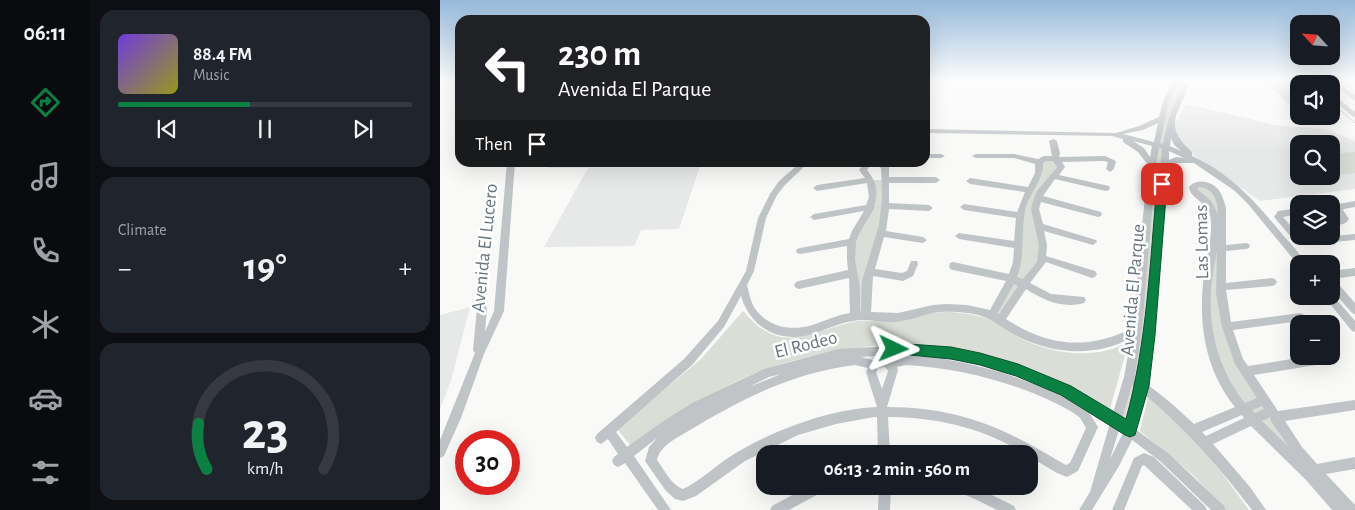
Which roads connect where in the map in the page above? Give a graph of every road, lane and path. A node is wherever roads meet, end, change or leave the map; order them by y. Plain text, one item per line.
1 (1176, 104) edge
2 (1165, 105) edge
3 (1342, 105) edge
4 (1355, 116) edge
5 (1161, 119) junction
6 (1170, 126) junction
7 (930, 132) edge
8 (1112, 134) junction
9 (1053, 141) dead end
10 (1155, 144) junction
11 (1166, 147) junction
12 (930, 156) edge
13 (941, 156) dead end
14 (976, 156) dead end
15 (1056, 159) junction
16 (1039, 162) junction
17 (1199, 162) junction
18 (1152, 165) junction
19 (1164, 165) junction
20 (511, 167) edge
21 (800, 167) edge
22 (865, 167) edge
23 (885, 167) edge
24 (1110, 170) dead end
25 (1053, 176) junction
26 (871, 180) junction
27 (886, 180) junction
28 (936, 180) dead end
29 (970, 181) dead end
30 (817, 188) dead end
31 (1106, 188) dead end
32 (1029, 190) junction
33 (874, 197) junction
34 (1038, 198) junction
35 (886, 202) junction
36 (1355, 204) edge
37 (871, 206) junction
38 (1022, 206) junction
39 (964, 207) dead end
40 (1340, 207) edge
41 (929, 208) dead end
42 (1035, 209) junction
43 (1290, 212) edge
44 (1098, 214) dead end
45 (1340, 214) edge
46 (1021, 216) junction
47 (814, 217) dead end
48 (1341, 222) joint
49 (1038, 226) junction
50 (1290, 231) edge
51 (881, 233) junction
52 (959, 236) dead end
53 (1355, 237) edge
54 (1340, 238) edge
55 (923, 240) dead end
56 (852, 242) junction
57 (1093, 242) dead end
58 (1018, 245) junction
59 (1246, 246) dead end
60 (1217, 249) junction
61 (800, 251) dead end
62 (1294, 255) edge
63 (1043, 258) junction
64 (914, 264) dead end
65 (953, 266) dead end
66 (1355, 272) edge
67 (1092, 274) dead end
68 (1340, 274) edge
69 (869, 275) junction
70 (854, 276) junction
71 (1011, 278) junction
72 (1272, 282) dead end
73 (799, 285) dead end
74 (1024, 285) junction
75 (744, 286) junction
76 (1221, 288) junction
77 (1340, 292) edge
78 (1081, 300) dead end
79 (1207, 305) junction
80 (1336, 305) edge
81 (482, 308) dead end
82 (1224, 310) junction
83 (1355, 310) edge
84 (855, 316) junction
85 (866, 316) junction
86 (997, 317) junction
87 (1290, 318) edge
88 (1227, 327) junction
89 (1355, 328) edge
90 (1137, 330) junction
91 (476, 362) junction
92 (889, 364) junction
93 (1290, 364) edge
94 (874, 365) junction
95 (1246, 371) junction
96 (1129, 377) junction
97 (1142, 386) junction
98 (1264, 400) junction
99 (1355, 405) edge
100 (882, 408) junction
101 (1242, 409) junction
102 (1273, 414) junction
103 (1116, 420) junction
104 (1252, 420) junction
105 (1130, 430) junction
106 (1194, 430) junction
107 (1206, 442) junction
108 (884, 445) edge
109 (440, 452) edge
110 (622, 458) junction
111 (1355, 463) edge
112 (1315, 470) junction
113 (1331, 494) junction
114 (805, 495) edge
115 (885, 495) edge
116 (981, 495) edge
117 (1093, 496) junction
118 (665, 510) edge
119 (776, 510) edge
120 (884, 510) edge
121 (1010, 510) edge
122 (1086, 510) edge
123 (1118, 510) edge
124 (1202, 510) edge
125 (1220, 510) edge
126 (1260, 510) edge
127 (1340, 510) edge
128 (1351, 510) edge

1 - 6 street, Avenida El Parque
2 - 5 street, Avenida El Parque
3 - 4 street
5 - 8 street
5 - 10 street, Avenida El Parque
6 - 11 street, Avenida El Parque
6 - 17 street
7 - 8 street
8 - 10 street
8 - 18 street
9 - 15 street
10 - 11 street
10 - 18 street, Avenida El Parque
11 - 17 street
11 - 19 street, Avenida El Parque
12 - 13 street
14 - 16 street
15 - 16 street
15 - 24 street
15 - 25 street
16 - 32 street
17 - 19 street
17 - 62 street
18 - 90 street, Avenida El Parque
19 - 97 street, Avenida El Parque
20 - 91 street, Avenida El Lucero
21 - 75 street
22 - 26 street
23 - 27 street
25 - 31 street
25 - 34 street
26 - 30 street
26 - 33 street
27 - 28 street
27 - 35 street
29 - 32 street
32 - 38 street
33 - 35 street
33 - 37 street
34 - 42 street
34 - 44 street
35 - 41 street
35 - 51 street
36 - 40 street
37 - 47 street
37 - 56 street
38 - 42 street
38 - 46 street
39 - 46 street
42 - 49 street
43 - 50 street
45 - 48 street
46 - 58 street
48 - 53 street
49 - 57 street
49 - 63 street
51 - 55 street
51 - 69 street
52 - 58 street
53 - 54 street
56 - 61 street
56 - 70 street
58 - 71 street
59 - 60 street
60 - 60 street, Las Lomas
60 - 76 street, Las Lomas
60 - 79 street, Las Lomas
63 - 67 street
63 - 74 street
64 - 69 street
65 - 71 street
66 - 68 street
69 - 70 street
69 - 85 street
70 - 73 street
70 - 84 street
71 - 74 street
71 - 86 street
72 - 76 street
74 - 78 street
74 - 86 street
75 - 84 street, El Rodeo
75 - 110 street
76 - 82 street, Las Lomas
77 - 83 street
79 - 82 street
79 - 101 street, Las Lomas
80 - 89 street
81 - 91 street, Avenida El Lucero
82 - 88 street, Las Lomas
84 - 85 street, El Rodeo
85 - 86 street, El Rodeo
86 - 90 street, El Rodeo
87 - 88 street
88 - 95 street, Las Lomas
90 - 96 street, Avenida El Parque
91 - 109 street, Avenida El Lucero
92 - 94 street
92 - 100 street
92 - 100 street
93 - 95 street
94 - 100 street
94 - 100 street
95 - 98 street, Las Lomas
96 - 97 street
96 - 103 street, Avenida El Parque
97 - 105 street, Avenida El Parque
97 - 106 street
98 - 101 street
98 - 102 street, Las Lomas
99 - 102 street
100 - 108 street
101 - 104 street, Las Lomas
101 - 106 street
102 - 104 street
102 - 112 street, Las Lomas
103 - 105 street, El Rodeo
103 - 110 street, El Rodeo
103 - 117 street, Avenida El Parque
104 - 107 street
104 - 113 street, Las Lomas
105 - 117 street, Avenida El Parque
105 - 125 street
106 - 107 street
107 - 126 street
110 - 118 street
111 - 112 street
112 - 113 street, Las Lomas
113 - 127 street, Las Lomas
113 - 128 street, Las Lomas
114 - 119 street
115 - 120 street
116 - 121 street
117 - 122 street, Avenida El Parque
123 - 124 street

